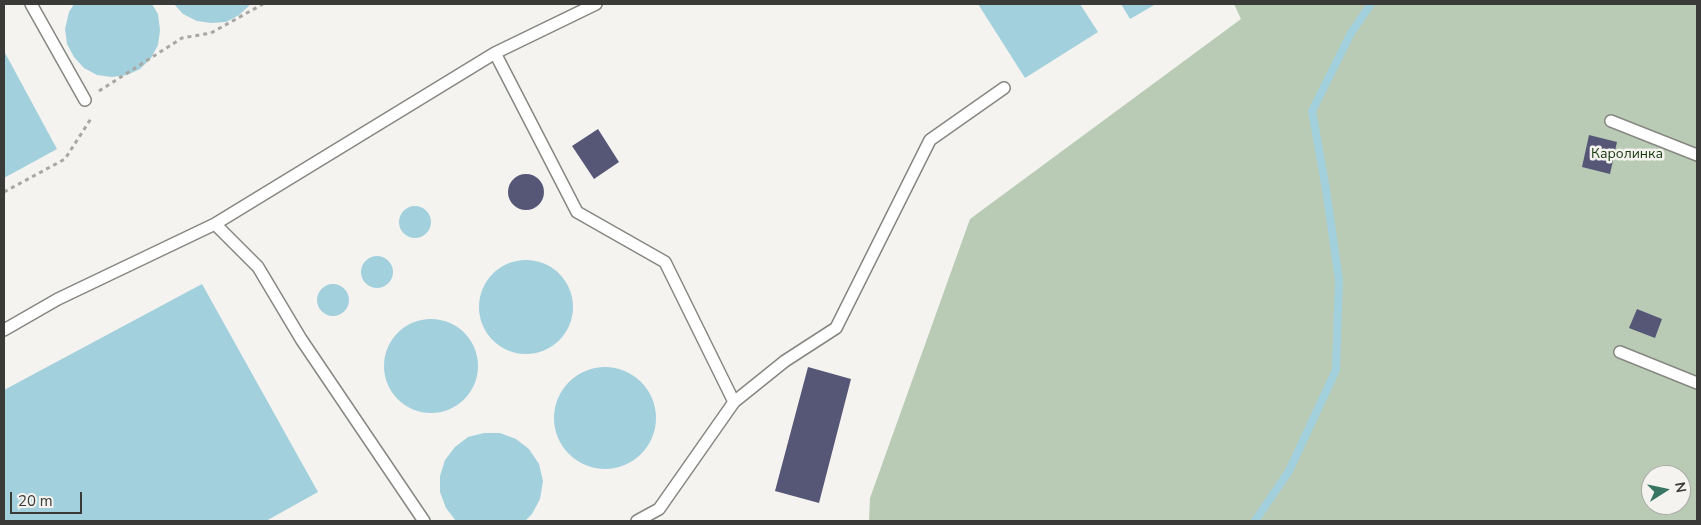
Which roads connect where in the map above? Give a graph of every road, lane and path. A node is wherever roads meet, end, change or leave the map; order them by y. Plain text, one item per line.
1 (31, 4) edge
2 (263, 4) edge
3 (596, 4) edge
4 (495, 53) junction
5 (1004, 88) dead end
6 (85, 100) junction
7 (1611, 120) dead end
8 (1697, 155) edge
9 (4, 192) edge
10 (215, 224) junction
11 (4, 330) edge
12 (1620, 352) dead end
13 (1697, 383) edge
14 (734, 402) junction
15 (424, 521) edge
16 (637, 521) edge

1 - 6 lane
2 - 6 path
3 - 4 lane
4 - 10 lane
4 - 14 lane
5 - 14 lane
6 - 9 path
7 - 8 lane
10 - 11 lane
10 - 15 lane
12 - 13 lane
14 - 16 lane

